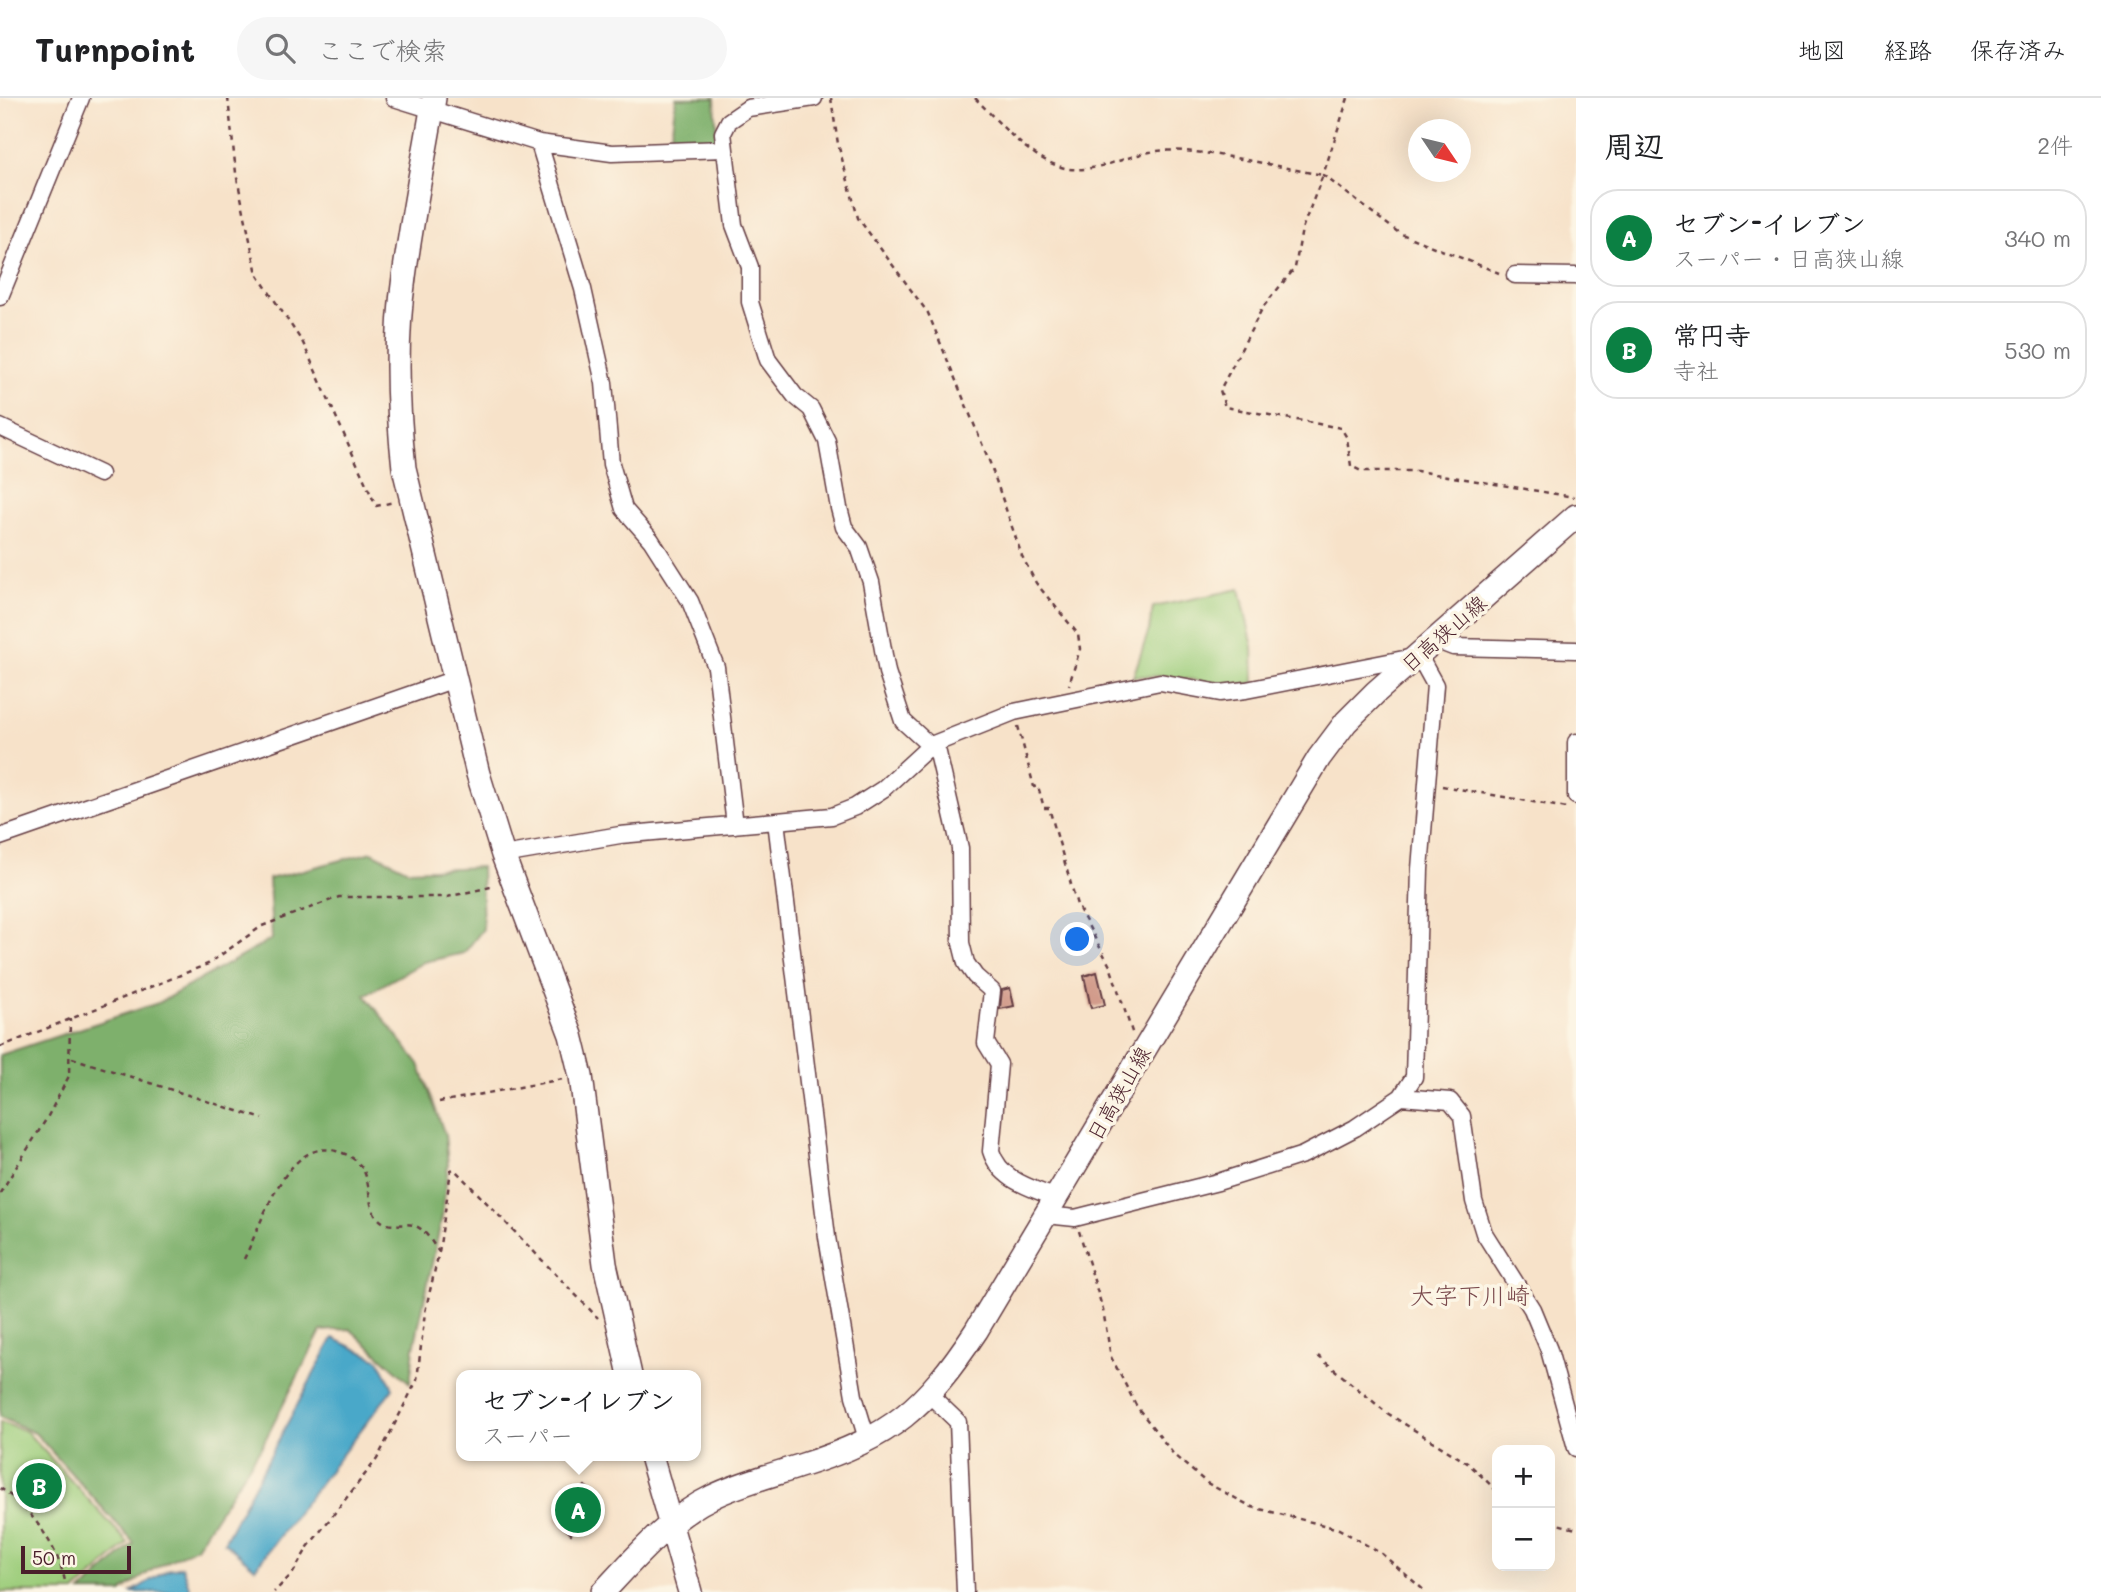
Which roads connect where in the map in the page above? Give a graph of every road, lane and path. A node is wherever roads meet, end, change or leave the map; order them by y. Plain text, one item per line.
1 (81, 98) edge
2 (228, 98) edge
3 (394, 98) edge
4 (814, 98) edge
5 (831, 98) edge
6 (975, 98) edge
7 (1348, 98) edge
8 (433, 104) edge
9 (539, 143) junction
10 (724, 149) junction
11 (1323, 175) junction
12 (1516, 275) joint
13 (1576, 276) edge
14 (0, 298) edge
15 (0, 427) edge
16 (100, 474) dead end
17 (1576, 497) edge
18 (411, 498) junction
19 (1576, 516) edge
20 (1427, 648) junction
21 (1576, 650) edge
22 (455, 679) junction
23 (1064, 701) junction
24 (1014, 712) junction
25 (1576, 742) edge
26 (931, 745) junction
27 (1427, 783) junction
28 (1576, 796) edge
29 (1576, 804) edge
30 (776, 821) junction
31 (735, 825) junction
32 (0, 837) edge
33 (503, 855) junction
34 (513, 882) junction
35 (70, 1019) junction
36 (1145, 1046) junction
37 (0, 1047) edge
38 (72, 1058) junction
39 (580, 1076) junction
40 (1401, 1097) junction
41 (439, 1102) dead end
42 (263, 1119) dead end
43 (0, 1194) edge
44 (1051, 1206) junction
45 (1075, 1218) junction
46 (439, 1252) junction
47 (244, 1259) dead end
48 (618, 1328) junction
49 (1318, 1356) dead end
50 (629, 1370) edge
51 (930, 1395) junction
52 (867, 1439) junction
53 (1576, 1448) edge
54 (652, 1461) edge
55 (1492, 1487) edge
56 (0, 1488) edge
57 (1555, 1523) edge
58 (671, 1525) junction
59 (1576, 1529) edge
60 (65, 1581) dead end
61 (274, 1592) edge
62 (603, 1592) edge
63 (690, 1592) edge
64 (965, 1592) edge
65 (1426, 1592) edge

1 - 14 street
2 - 18 path
3 - 8 street
4 - 10 street
5 - 23 path
6 - 11 path
7 - 11 path
8 - 9 street
8 - 18 main road
9 - 10 street
9 - 31 street
10 - 26 street
11 - 12 path
11 - 17 path
12 - 13 street
15 - 16 street
18 - 22 main road
19 - 20 main road, 日高狭山線
20 - 21 street
20 - 23 street
20 - 27 street
20 - 36 main road, 日高狭山線
22 - 32 street
22 - 33 main road
23 - 24 street
24 - 26 street
24 - 36 path
25 - 28 street
26 - 30 street
26 - 44 street
27 - 29 path
27 - 40 street
30 - 31 street
30 - 52 street
31 - 33 street
33 - 34 main road
34 - 35 path
34 - 39 main road
35 - 37 path
35 - 38 path
36 - 44 main road, 日高狭山線
38 - 42 path
38 - 43 path
39 - 41 path
39 - 48 main road
40 - 45 street
40 - 53 street
44 - 45 street
44 - 51 main road, 日高狭山線
45 - 65 path
46 - 47 path
46 - 48 path
46 - 61 path
48 - 50 main road
49 - 55 path
51 - 52 main road, 日高狭山線
51 - 64 street
52 - 58 main road, 日高狭山線
54 - 58 main road
56 - 60 path
57 - 59 path
58 - 62 main road, 日高狭山線
58 - 63 main road

